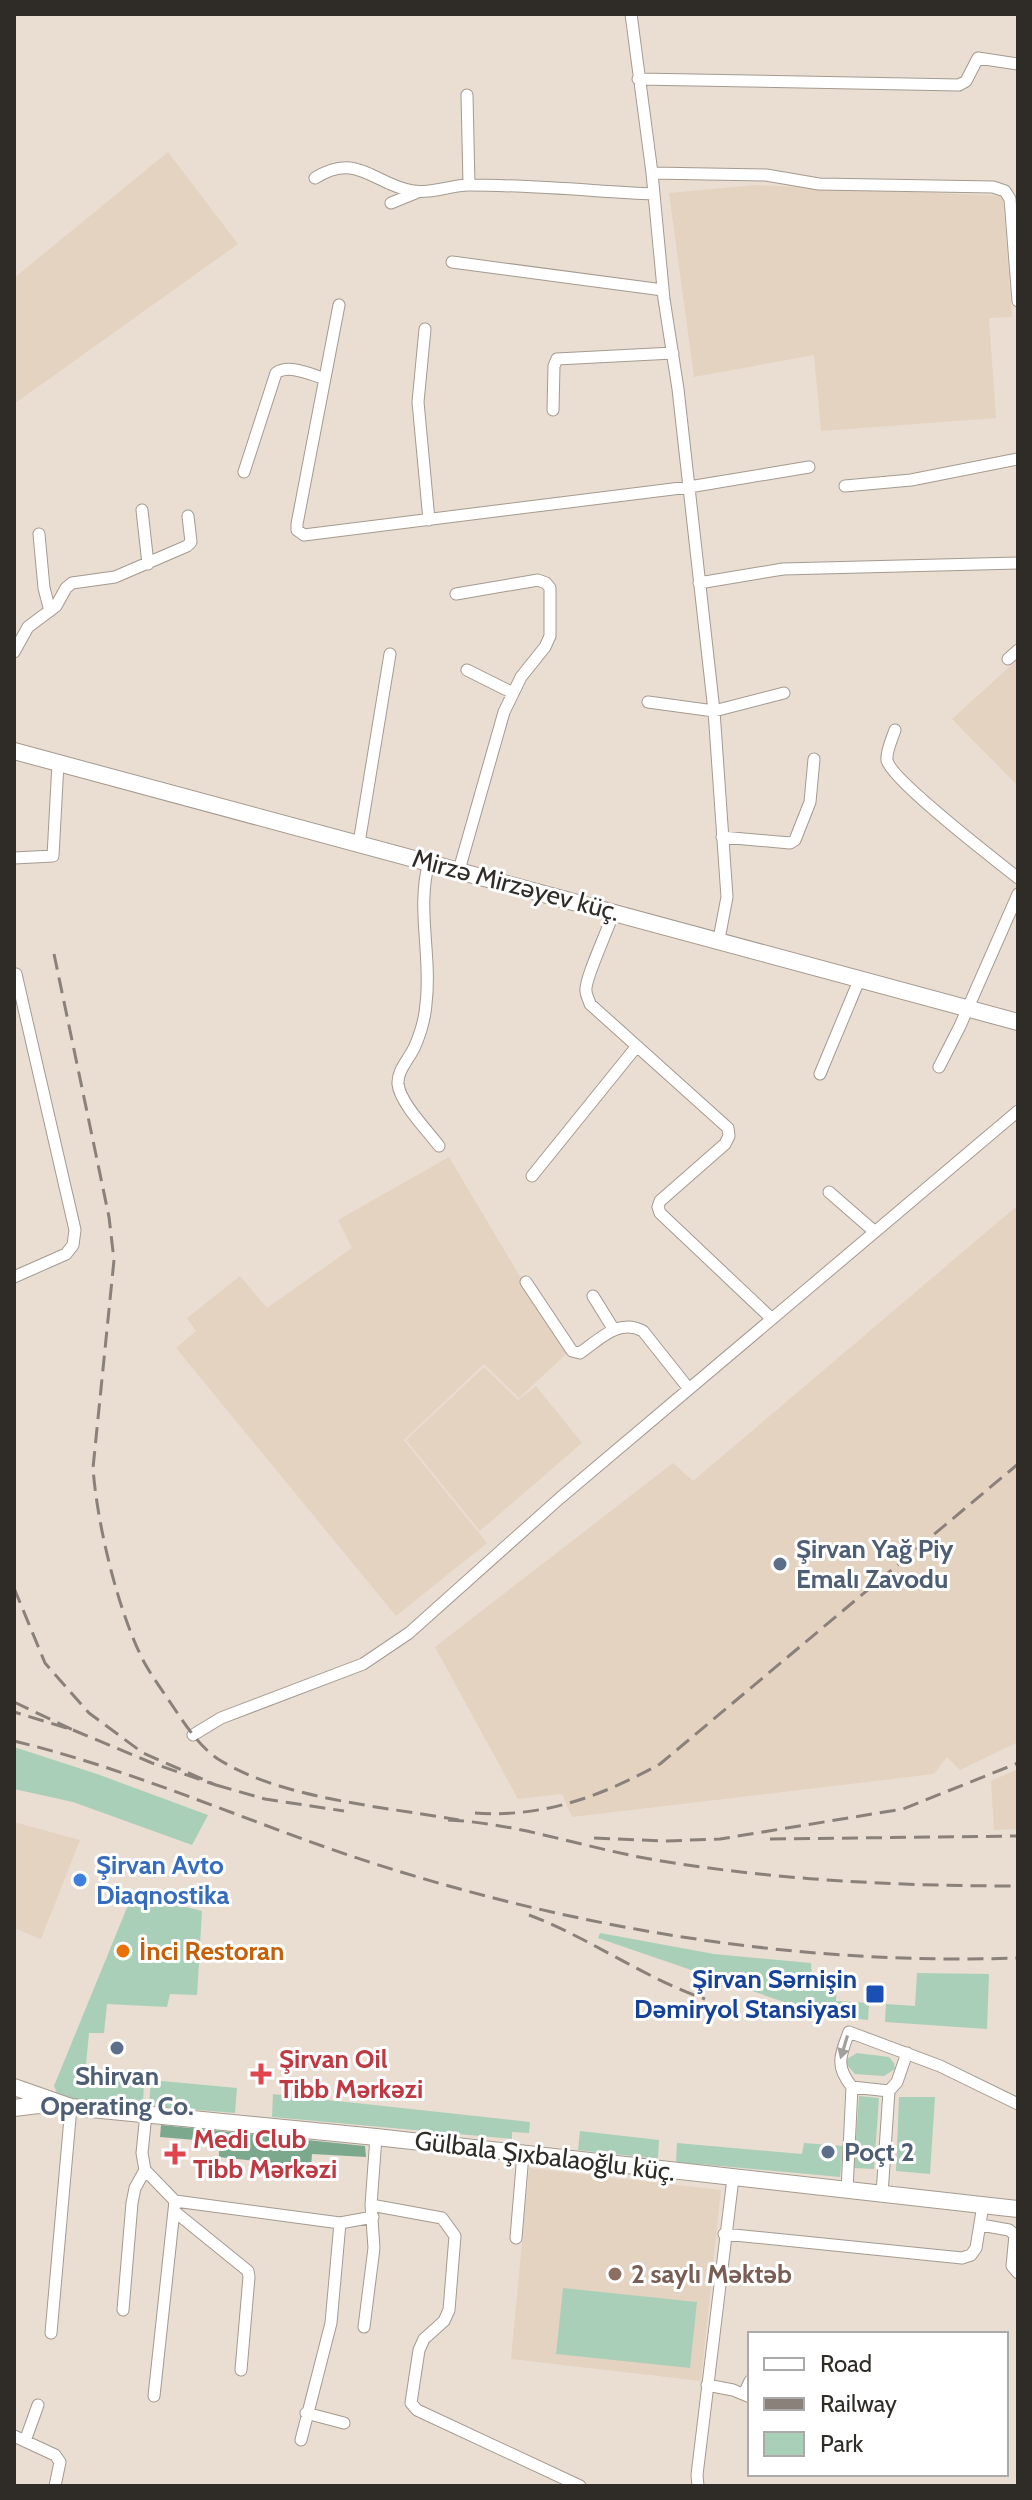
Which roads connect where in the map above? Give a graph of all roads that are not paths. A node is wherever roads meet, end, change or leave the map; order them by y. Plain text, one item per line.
1 (631, 14) edge
2 (1018, 64) edge
3 (638, 79) junction
4 (467, 95) dead end
5 (652, 173) junction
6 (315, 178) dead end
7 (469, 185) junction
8 (418, 192) junction
9 (654, 194) junction
10 (391, 203) dead end
11 (452, 262) dead end
12 (663, 290) junction
13 (1018, 301) edge
14 (339, 305) dead end
15 (425, 329) dead end
16 (673, 353) junction
17 (323, 378) junction
18 (553, 410) dead end
19 (1018, 459) edge
20 (809, 467) dead end
21 (244, 472) dead end
22 (845, 486) dead end
23 (689, 487) junction
24 (142, 510) dead end
25 (188, 516) dead end
26 (429, 520) junction
27 (39, 534) dead end
28 (1018, 563) edge
29 (148, 564) junction
30 (699, 583) junction
31 (456, 594) dead end
32 (50, 611) junction
33 (1018, 650) edge
34 (14, 652) edge
35 (390, 654) dead end
36 (1008, 659) dead end
37 (467, 670) dead end
38 (513, 693) junction
39 (784, 693) dead end
40 (648, 702) dead end
41 (714, 711) junction
42 (895, 730) dead end
43 (14, 751) edge
44 (814, 759) dead end
45 (58, 763) junction
46 (722, 837) junction
47 (359, 843) junction
48 (14, 858) edge
49 (429, 862) junction
50 (459, 870) junction
51 (1018, 878) edge
52 (1018, 894) edge
53 (614, 911) junction
54 (719, 939) junction
55 (16, 974) dead end
56 (860, 978) junction
57 (967, 1010) junction
58 (1018, 1022) edge
59 (637, 1046) junction
60 (939, 1067) dead end
61 (820, 1074) dead end
62 (1018, 1111) edge
63 (439, 1146) dead end
64 (532, 1176) dead end
65 (829, 1192) dead end
66 (875, 1232) junction
67 (14, 1277) edge
68 (526, 1282) dead end
69 (593, 1296) dead end
70 (772, 1319) junction
71 (614, 1330) junction
72 (689, 1389) junction
73 (193, 1735) dead end
74 (907, 2053) junction
75 (14, 2087) edge
76 (852, 2087) junction
77 (889, 2091) junction
78 (1018, 2104) edge
79 (71, 2107) junction
80 (14, 2108) edge
81 (146, 2114) junction
82 (376, 2137) junction
83 (523, 2154) junction
84 (145, 2170) junction
85 (733, 2178) junction
86 (847, 2190) junction
87 (882, 2194) junction
88 (983, 2205) junction
89 (174, 2206) junction
90 (1018, 2209) edge
91 (372, 2211) junction
92 (340, 2223) junction
93 (981, 2225) junction
94 (724, 2234) junction
95 (516, 2238) dead end
96 (1018, 2273) edge
97 (123, 2310) dead end
98 (364, 2327) dead end
99 (51, 2333) dead end
100 (241, 2370) dead end
101 (707, 2385) junction
102 (747, 2395) edge
103 (154, 2396) dead end
104 (38, 2405) dead end
105 (306, 2413) junction
106 (344, 2423) dead end
107 (19, 2438) edge
108 (301, 2440) dead end
109 (55, 2486) edge
110 (580, 2486) edge
111 (698, 2486) edge

1 - 3 street
2 - 3 street
3 - 5 street
4 - 7 street
5 - 9 street
5 - 13 street
6 - 8 street
7 - 8 street
7 - 9 street
8 - 10 street
9 - 12 street
11 - 12 street
12 - 16 street
14 - 17 street
15 - 26 street
16 - 18 street
16 - 23 street
17 - 21 street
17 - 26 street
19 - 22 street
20 - 23 street
23 - 26 street
23 - 30 street
24 - 29 street
25 - 29 street
27 - 32 street
28 - 30 street
29 - 32 street
30 - 41 street
31 - 38 street
32 - 34 street
33 - 36 street
35 - 47 street
37 - 38 street
38 - 50 street
39 - 41 street
40 - 41 street
41 - 46 street
42 - 51 street
43 - 45 main road, Mirzə Mirzəyev küç.
44 - 46 street
45 - 47 main road, Mirzə Mirzəyev küç.
45 - 48 street
46 - 54 street
47 - 49 main road, Mirzə Mirzəyev küç.
49 - 50 main road, Mirzə Mirzəyev küç.
49 - 63 street
50 - 53 main road, Mirzə Mirzəyev küç.
52 - 57 street
53 - 54 main road, Mirzə Mirzəyev küç.
53 - 59 street
54 - 56 main road, Mirzə Mirzəyev küç.
55 - 67 street
56 - 57 main road, Mirzə Mirzəyev küç.
56 - 61 street
57 - 58 main road, Mirzə Mirzəyev küç.
57 - 60 street
59 - 64 street
59 - 70 street
62 - 66 street
65 - 66 street
66 - 70 street
68 - 71 street
69 - 71 street
70 - 72 street
71 - 72 street
72 - 73 street
74 -> 76 street
74 - 77 street
74 - 78 street
75 - 79 main road
76 - 77 street
76 - 86 street
77 - 87 street
79 - 80 main road
79 - 81 main road, Gülbala Şıxbalaoğlu küç.
79 - 99 street
81 - 82 main road, Gülbala Şıxbalaoğlu küç.
81 - 84 street
82 - 83 main road, Gülbala Şıxbalaoğlu küç.
82 - 91 street
83 - 85 main road, Gülbala Şıxbalaoğlu küç.
83 - 95 street
84 - 89 street
84 - 97 street
85 - 86 main road, Gülbala Şıxbalaoğlu küç.
85 - 94 street
86 - 87 main road, Gülbala Şıxbalaoğlu küç.
87 - 88 main road, Gülbala Şıxbalaoğlu küç.
88 - 90 main road, Gülbala Şıxbalaoğlu küç.
88 - 93 street
89 - 92 street
89 - 100 street
89 - 103 street
91 - 92 street
91 - 98 street
91 - 110 street
92 - 105 street
93 - 94 street
93 - 96 street
94 - 101 street
101 - 102 street
101 - 111 street
104 - 107 street
105 - 106 street
105 - 108 street
107 - 109 street

